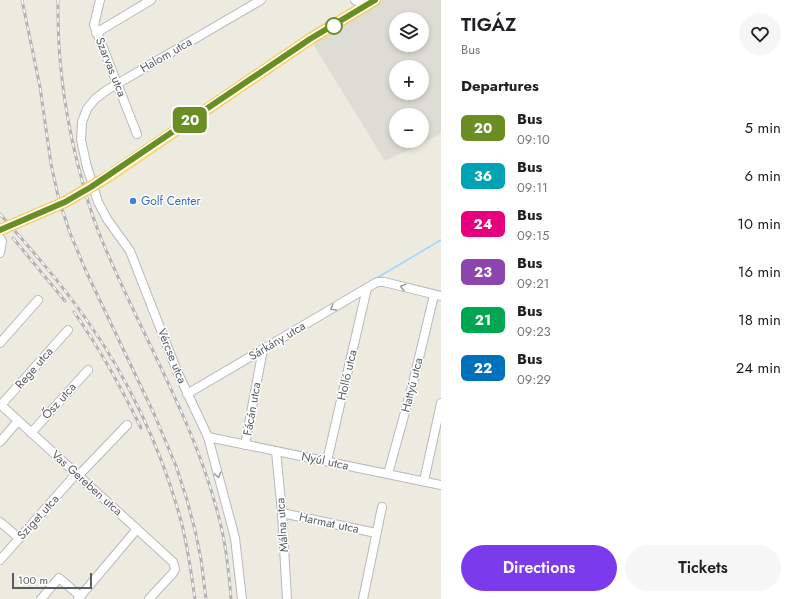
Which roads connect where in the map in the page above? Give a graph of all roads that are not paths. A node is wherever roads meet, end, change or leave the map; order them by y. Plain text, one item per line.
1 (100, 0) edge
2 (151, 0) edge
3 (261, 0) edge
4 (355, 0) edge
5 (375, 0) edge
6 (366, 6) junction
7 (96, 33) junction
8 (117, 84) junction
9 (82, 122) joint
10 (137, 134) dead end
11 (0, 230) edge
12 (0, 238) edge
13 (0, 252) edge
14 (367, 288) junction
15 (437, 296) edge
16 (38, 300) dead end
17 (68, 330) dead end
18 (0, 343) edge
19 (263, 349) junction
20 (88, 370) dead end
21 (187, 394) junction
22 (441, 403) edge
23 (1, 405) edge
24 (18, 421) junction
25 (127, 425) dead end
26 (31, 433) junction
27 (208, 437) junction
28 (0, 442) edge
29 (246, 445) junction
30 (276, 451) junction
31 (328, 461) junction
32 (388, 474) junction
33 (77, 475) junction
34 (424, 481) junction
35 (441, 485) edge
36 (382, 507) dead end
37 (282, 513) junction
38 (0, 522) edge
39 (137, 529) junction
40 (376, 533) junction
41 (19, 538) junction
42 (0, 560) edge
43 (79, 598) edge
44 (41, 599) edge
45 (149, 599) edge
46 (242, 599) edge
47 (287, 599) edge
48 (365, 599) edge

1 - 7 street, Szarvas utca
2 - 7 street
3 - 8 street, Halom utca
4 - 6 street
5 - 6 main road
6 - 11 main road, bridge
7 - 8 street, Szarvas utca
8 - 9 street, Halom utca
8 - 10 street, Szarvas utca
9 - 21 street, Vércse utca
12 - 13 street
15 -> 14 street, Sárkány utca
14 -> 19 street, Sárkány utca
14 - 31 street, Holló utca
15 - 32 street, Hattyú utca
16 - 18 street
17 - 23 street, Rege utca
19 - 21 street, Sárkány utca
19 - 29 street, Fácán utca
20 - 26 street, Ősz utca
21 - 27 street, Vércse utca
22 - 34 street
23 - 24 street, Vas Gereben utca
24 - 26 street, Vas Gereben utca
24 - 28 street
25 - 33 street, Sziget utca
26 - 33 street, Vas Gereben utca
27 - 29 street, Nyúl utca
27 -> 46 street, Vércse utca
29 - 30 street, Nyúl utca
30 - 31 street, Nyúl utca
30 - 37 street, Málna utca
31 - 32 street, Nyúl utca
32 - 34 street, Nyúl utca
33 - 39 street, Vas Gereben utca
33 - 41 street, Sziget utca
34 - 35 street, Nyúl utca
36 - 40 street
37 - 40 street, Harmat utca
37 - 47 street, Málna utca
38 - 41 street
39 - 43 street
39 - 45 street, Vas Gereben utca
40 - 48 street
41 - 42 street, Sziget utca
43 - 44 street

